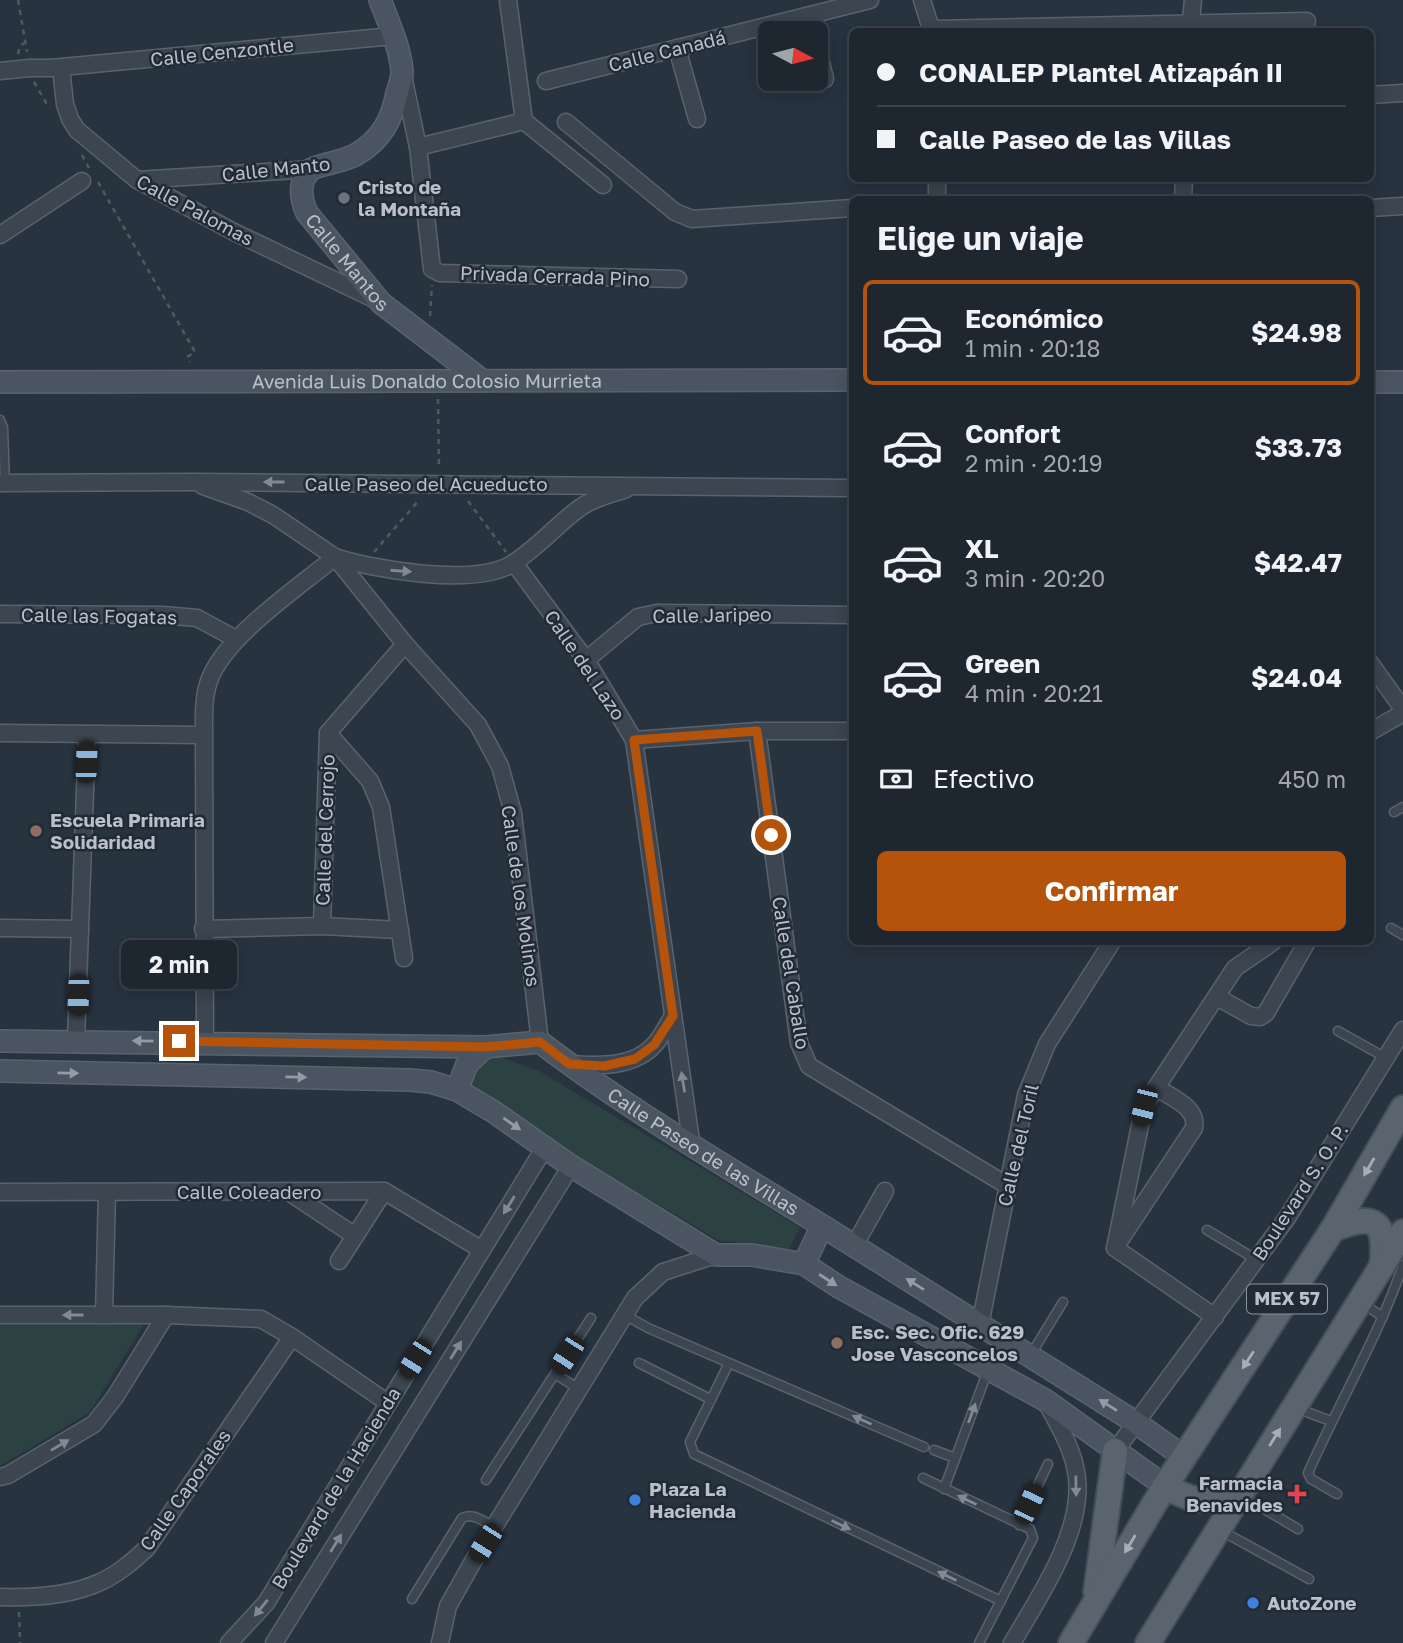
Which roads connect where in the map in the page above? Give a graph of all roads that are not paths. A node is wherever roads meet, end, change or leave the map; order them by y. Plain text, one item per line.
1 (380, 0) edge
2 (508, 0) edge
3 (870, 0) edge
4 (922, 0) edge
5 (1193, 0) edge
6 (809, 16) junction
7 (1307, 20) dead end
8 (810, 21) edge
9 (1191, 27) edge
10 (931, 28) edge
11 (1105, 28) edge
12 (393, 36) junction
13 (677, 48) junction
14 (55, 68) junction
15 (0, 71) edge
16 (402, 72) junction
17 (546, 81) dead end
18 (1403, 93) edge
19 (1374, 95) edge
20 (697, 119) dead end
21 (524, 121) junction
22 (566, 122) dead end
23 (418, 147) junction
24 (312, 169) junction
25 (137, 180) junction
26 (82, 181) dead end
27 (603, 185) dead end
28 (1403, 206) edge
29 (849, 208) edge
30 (1374, 208) edge
31 (0, 236) edge
32 (678, 279) dead end
33 (381, 303) junction
34 (849, 380) edge
35 (483, 381) junction
36 (0, 382) edge
37 (1374, 382) edge
38 (1403, 382) edge
39 (0, 420) edge
40 (2, 483) edge
41 (636, 485) junction
42 (849, 488) edge
43 (236, 489) junction
44 (334, 557) junction
45 (514, 563) junction
46 (0, 614) edge
47 (849, 615) edge
48 (236, 639) junction
49 (405, 643) junction
50 (586, 660) junction
51 (1374, 669) edge
52 (1403, 711) edge
53 (1374, 729) edge
54 (757, 731) junction
55 (849, 731) edge
56 (0, 733) edge
57 (328, 733) junction
58 (87, 734) junction
59 (204, 735) junction
60 (634, 740) junction
61 (1403, 807) edge
62 (1394, 811) dead end
63 (323, 926) junction
64 (0, 928) edge
65 (1391, 928) dead end
66 (80, 929) junction
67 (203, 929) junction
68 (400, 930) junction
69 (1403, 935) edge
70 (1110, 945) edge
71 (1269, 945) edge
72 (1305, 945) edge
73 (404, 958) dead end
74 (1217, 998) junction
75 (673, 1016) junction
76 (1403, 1030) edge
77 (1338, 1031) dead end
78 (76, 1040) junction
79 (0, 1041) edge
80 (205, 1042) junction
81 (540, 1042) junction
82 (485, 1047) junction
83 (1386, 1058) junction
84 (569, 1064) junction
85 (0, 1071) edge
86 (1157, 1088) junction
87 (457, 1090) junction
88 (1403, 1108) edge
89 (545, 1147) junction
90 (692, 1148) junction
91 (571, 1166) junction
92 (1008, 1186) junction
93 (384, 1191) junction
94 (885, 1191) dead end
95 (0, 1192) edge
96 (107, 1192) junction
97 (289, 1192) junction
98 (822, 1226) junction
99 (1333, 1229) junction
100 (1207, 1230) dead end
101 (1403, 1232) edge
102 (355, 1236) junction
103 (854, 1246) junction
104 (1115, 1248) junction
105 (482, 1250) junction
106 (716, 1255) junction
107 (1257, 1260) junction
108 (339, 1261) dead end
109 (804, 1264) junction
110 (1392, 1266) edge
111 (1360, 1302) junction
112 (1063, 1303) dead end
113 (0, 1315) edge
114 (104, 1315) junction
115 (166, 1315) junction
116 (625, 1315) junction
117 (1215, 1317) junction
118 (1383, 1317) junction
119 (591, 1318) dead end
120 (979, 1325) junction
121 (292, 1337) junction
122 (1030, 1356) junction
123 (639, 1363) dead end
124 (729, 1363) junction
125 (989, 1369) junction
126 (555, 1374) junction
127 (1060, 1375) junction
128 (579, 1389) junction
129 (383, 1399) junction
130 (710, 1399) junction
131 (1045, 1400) junction
132 (1294, 1407) junction
133 (1331, 1421) junction
134 (1135, 1422) junction
135 (924, 1447) dead end
136 (934, 1450) dead end
137 (1115, 1451) junction
138 (1184, 1457) junction
139 (955, 1458) junction
140 (1048, 1464) dead end
141 (0, 1477) edge
142 (923, 1478) dead end
143 (486, 1480) dead end
144 (1165, 1486) junction
145 (944, 1489) junction
146 (1238, 1494) junction
147 (1337, 1494) dead end
148 (1019, 1525) junction
149 (494, 1527) junction
150 (1217, 1529) junction
151 (1298, 1529) dead end
152 (1309, 1579) dead end
153 (0, 1597) edge
154 (412, 1599) dead end
155 (1001, 1601) junction
156 (1094, 1603) junction
157 (236, 1641) edge
158 (274, 1643) edge
159 (440, 1643) edge
160 (979, 1643) edge
161 (1012, 1643) edge
162 (1071, 1643) edge
163 (1148, 1643) edge

1 - 12 street
2 - 21 street
3 - 6 street, Calle Canadá
4 - 10 street
5 - 9 street
6 - 8 street
6 - 13 street, Calle Canadá
7 - 9 street
9 - 11 street
12 - 14 street, Calle Cenzontle
12 - 16 street
13 - 17 street, Calle Canadá
13 - 20 street
14 - 15 street, Calle Cenzontle, bridge
14 - 25 street, Calle Palomas
16 - 23 street
16 - 24 street, Calle Manto
18 - 19 street
21 - 23 street
21 - 27 street
22 - 29 street
23 - 32 street, Privada Cerrada Pino
24 - 25 street, Calle Manto
24 - 33 street, Calle Mantos
25 - 33 street, Calle Palomas
26 - 31 street
28 - 30 street
33 - 35 street, Calle Mantos
34 - 35 street, Avenida Luis Donaldo Colosio Murrieta
35 - 36 street, Avenida Luis Donaldo Colosio Murrieta
37 - 38 street
39 - 40 lane
40 - 43 street, Calle Paseo del Acueducto
41 - 42 street, Calle Paseo del Acueducto
41 -> 43 street, Calle Paseo del Acueducto
41 - 45 street, Calle de los Molinos
43 - 44 street, Calle de los Molinos
44 -> 45 street, Calle de los Molinos
44 - 48 street
44 - 49 street, Calle de los Molinos
45 - 50 street, Calle del Lazo
46 - 48 street, Calle las Fogatas
47 - 50 street, Calle Jaripeo
48 - 59 street
49 - 57 street, Calle del Cerrojo
49 - 81 street, Calle de los Molinos
50 - 60 street, Calle del Lazo
51 - 52 street
52 - 53 street
54 - 55 street
54 - 60 street
54 - 92 street, Calle del Caballo
56 - 58 street
57 - 63 street, Calle del Cerrojo
57 - 68 street, Calle del Cerrojo
58 - 59 street
58 - 66 street
59 - 67 street
60 - 75 street, Calle del Lazo
61 - 62 lane
63 - 67 street, Calle del Cerrojo
63 - 68 street, Calle del Cerrojo
64 - 66 street
65 - 69 lane
66 - 78 street
67 - 80 street
68 - 73 street, Calle del Cerrojo
70 - 92 street, Calle del Toril
71 - 74 street
72 - 74 street
74 - 86 street
75 - 84 street
90 -> 75 street, Calle del Lazo
76 - 83 street, Boulevard S. O. P.
77 - 83 lane
78 - 79 street
80 -> 78 street
80 - 82 street
81 - 82 street
81 - 84 street, Calle Paseo de las Villas
82 - 87 street
83 - 107 street, Boulevard S. O. P.
84 - 90 street, Calle Paseo de las Villas
85 -> 87 street
86 - 104 street
86 - 104 street
87 -> 89 street
88 -> 99 main road, MEX 57
89 - 91 street
89 -> 105 street, Boulevard de la Hacienda
90 - 98 street, Calle Paseo de las Villas
91 - 106 street
158 -> 91 street, Boulevard de la Hacienda
92 - 120 street, Calle del Toril
93 - 97 street, Calle Coleadero
93 - 102 street
93 - 105 street
94 - 103 street
95 - 96 street, Calle Coleadero
96 - 97 street, Calle Coleadero
96 - 114 street
97 - 102 street
98 - 103 street, Calle Paseo de las Villas
98 - 109 street
99 - 110 main road
99 -> 138 main road, MEX 57
100 - 107 lane
101 - 110 main road, MEX 57
102 - 108 street
120 -> 103 street, Calle Paseo de las Villas
104 - 117 street
105 - 129 street, Boulevard de la Hacienda
106 - 109 street
106 - 116 street
107 - 117 street, Boulevard S. O. P.
109 -> 125 street
110 - 111 main road, MEX 57
110 - 118 lane
111 - 118 lane
111 - 132 main road, MEX 57
112 - 122 lane
114 -> 113 street
114 - 115 street
115 - 121 street
141 -> 115 street
116 - 124 lane
116 - 128 street
117 - 134 street, Boulevard S. O. P.
118 - 133 lane
119 - 126 lane
120 - 122 street, Calle Paseo de las Villas
121 - 129 street
121 - 153 street, Calle Caporales
122 - 127 street, Calle Paseo de las Villas
123 - 130 lane
124 - 130 lane
135 -> 124 lane
125 - 131 street
139 -> 125 lane
126 - 128 lane
126 - 143 lane
127 - 131 street
134 -> 127 street, Calle Paseo de las Villas
128 - 149 street
129 -> 157 street, Boulevard de la Hacienda
130 - 155 lane
131 - 137 street
131 -> 161 street
132 - 133 lane
146 -> 132 main road, MEX 57
133 - 147 lane
134 - 137 street, Boulevard S. O. P.
134 - 138 street, Calle Paseo de las Villas
136 - 139 lane
137 - 144 street
137 - 156 main road
138 - 144 main road, MEX 57
139 - 145 lane
140 - 148 lane
142 - 145 lane
144 - 146 main road
144 -> 156 main road, MEX 57
148 -> 145 lane
146 - 150 main road, MEX 57
146 - 151 lane
148 - 155 lane
149 - 154 lane
149 - 159 street
150 - 152 lane
150 - 163 main road, MEX 57
155 - 160 lane
156 - 162 main road, MEX 57

